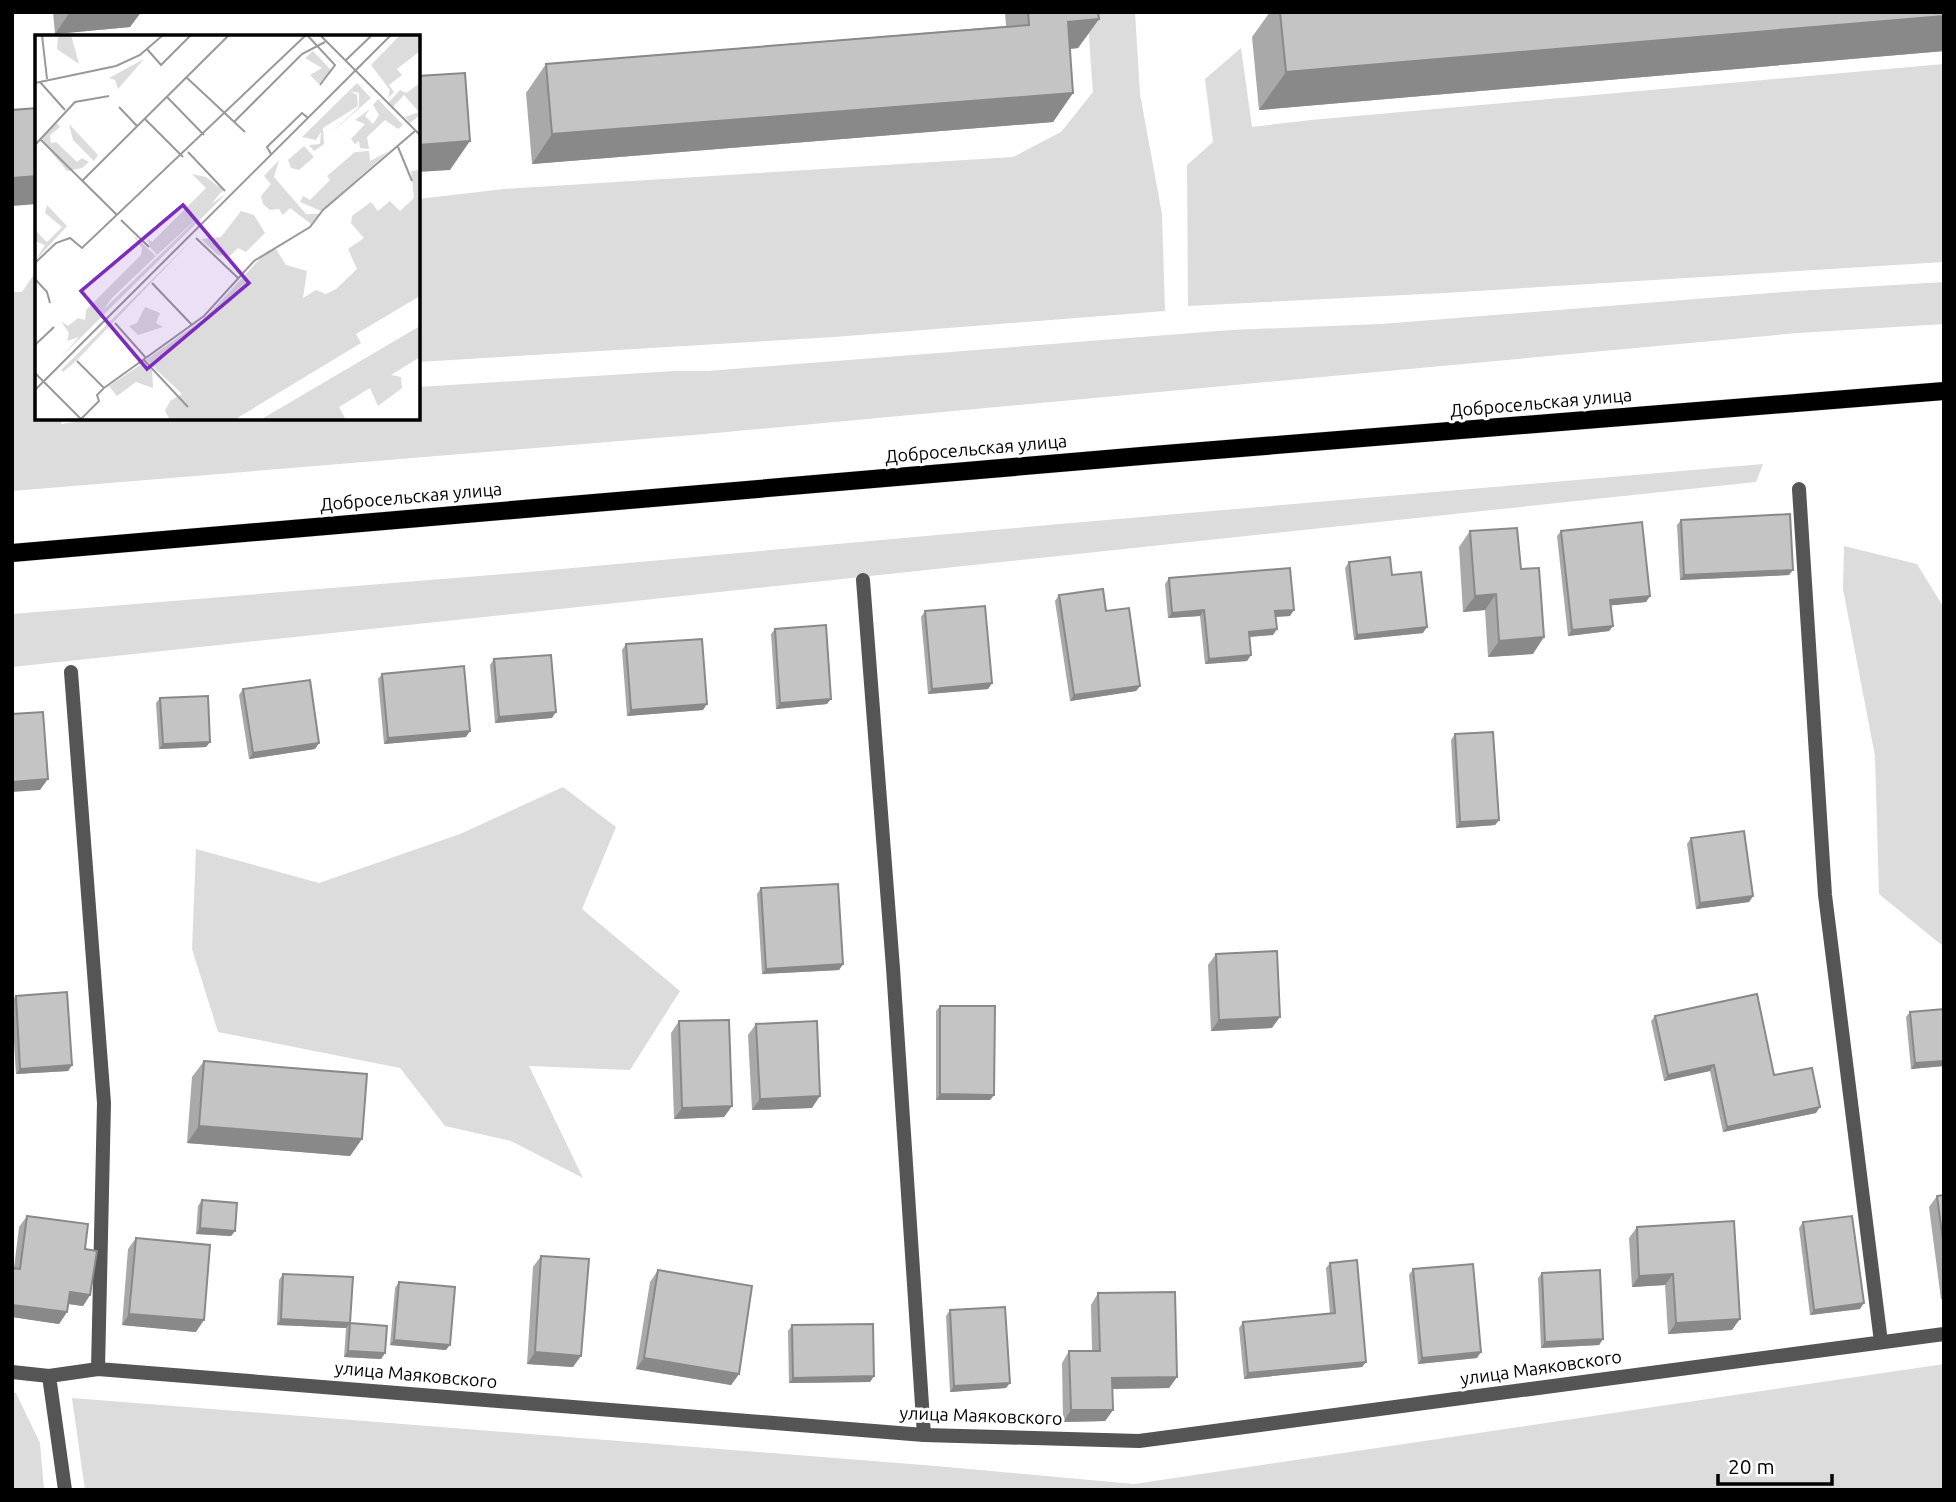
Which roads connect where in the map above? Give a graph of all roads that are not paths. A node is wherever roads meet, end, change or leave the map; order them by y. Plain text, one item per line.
1 (1944, 391) edge
2 (1799, 489) dead end
3 (12, 553) edge
4 (863, 580) dead end
5 (71, 672) dead end
6 (1944, 1334) edge
7 (1881, 1342) junction
8 (98, 1368) junction
9 (12, 1372) edge
10 (49, 1376) junction
11 (924, 1435) junction
12 (65, 1490) edge

1 - 3 main road, Добросельская улица
2 - 7 street
4 - 11 street
5 - 8 street
6 - 7 street, улица Маяковского
7 - 11 street, улица Маяковского
8 - 10 street, улица Маяковского
8 - 11 street, улица Маяковского
9 - 10 street, улица Маяковского
10 - 12 street

